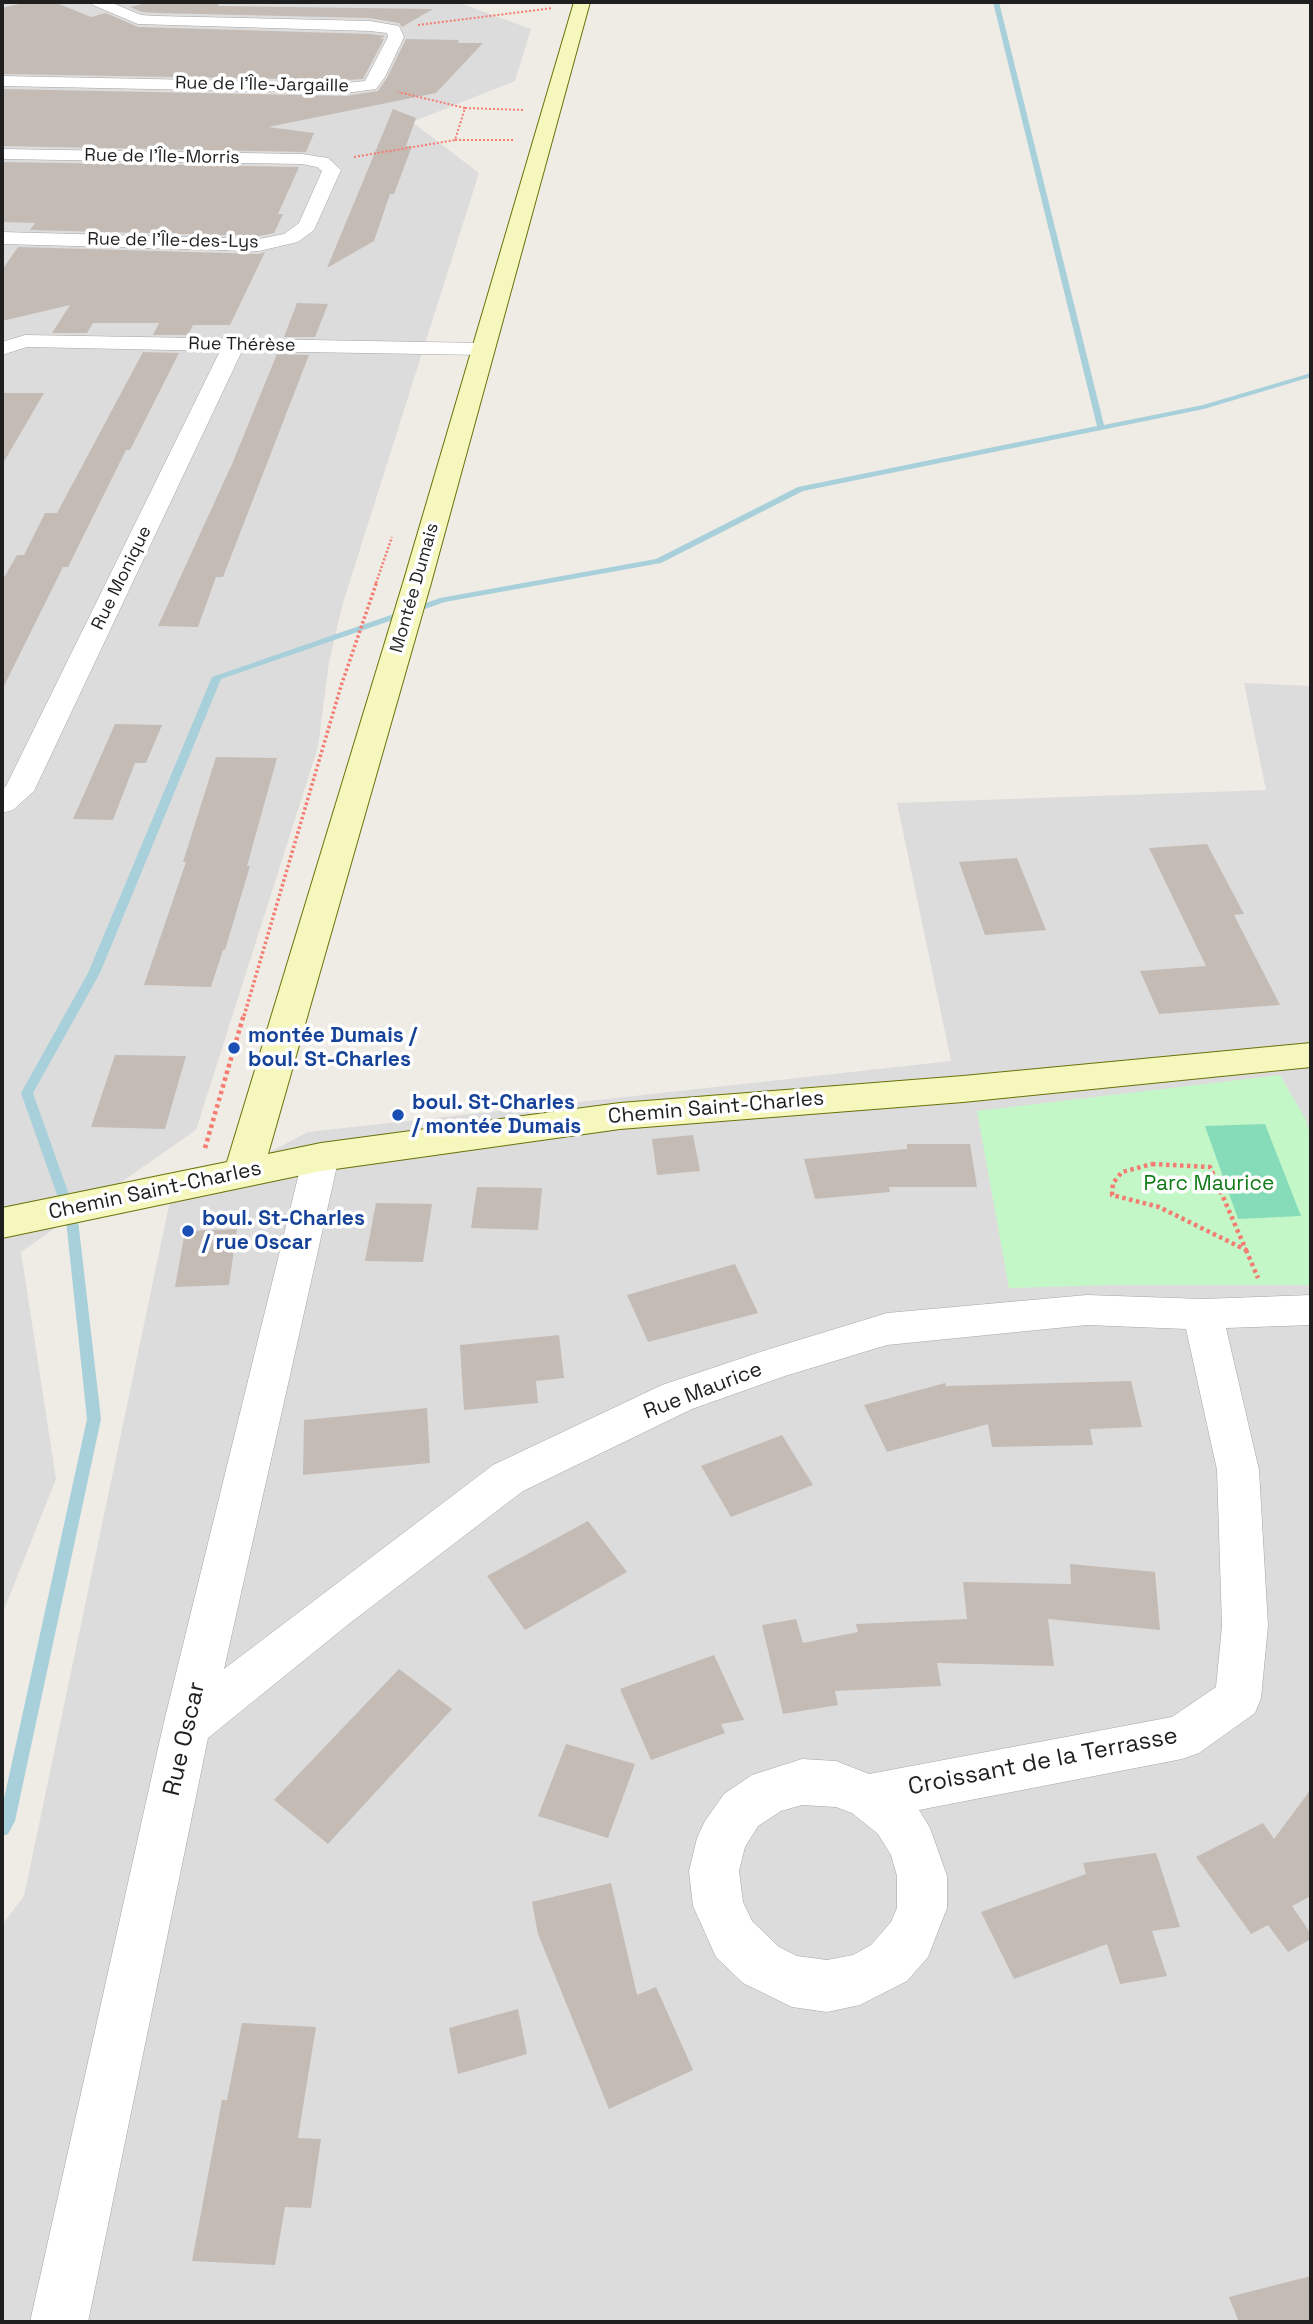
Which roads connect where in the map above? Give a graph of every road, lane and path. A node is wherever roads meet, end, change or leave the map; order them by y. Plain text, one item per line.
1 (99, 2) edge
2 (569, 4) edge
3 (554, 16) dead end
4 (393, 29) junction
5 (2, 81) edge
6 (370, 85) junction
7 (465, 108) junction
8 (522, 119) dead end
9 (515, 139) dead end
10 (455, 140) junction
11 (2, 154) edge
12 (322, 162) junction
13 (2, 238) edge
14 (234, 345) junction
15 (2, 349) edge
16 (483, 349) junction
17 (395, 530) dead end
18 (2, 804) edge
19 (1311, 1055) edge
20 (321, 1157) junction
21 (243, 1173) junction
22 (195, 1183) junction
23 (2, 1223) edge
24 (1246, 1250) junction
25 (1291, 1311) edge
26 (1203, 1314) junction
27 (187, 1726) junction
28 (869, 1797) junction
29 (59, 2322) edge

1 - 4 street
2 - 3 path
2 - 4 path
2 - 16 street, Montée Dumais
4 - 6 street, Rue de l'Île-Jargaille
5 - 6 street, Rue de l'Île-Jargaille
6 - 7 path
7 - 8 path
7 - 10 path
9 - 10 path
10 - 12 path
11 - 12 street, Rue de l'Île-Morris
12 - 13 street, Rue de l'Île-des-Lys
14 - 15 street, Rue Thérèse
14 - 16 street, Rue Thérèse
14 - 18 street, Rue Monique
16 - 21 street, Montée Dumais
17 - 22 path
19 - 20 street, Chemin Saint-Charles
20 - 21 street, Chemin Saint-Charles
20 - 27 street, Rue Oscar
21 - 22 street, Chemin Saint-Charles
22 - 23 street, Chemin Saint-Charles
24 - 24 path
24 - 25 path
25 - 26 street, Rue Maurice
26 - 27 street, Rue Maurice
26 - 28 street, Croissant de la Terrasse
27 - 29 street, Rue Oscar
28 - 28 street, Croissant de la Terrasse

